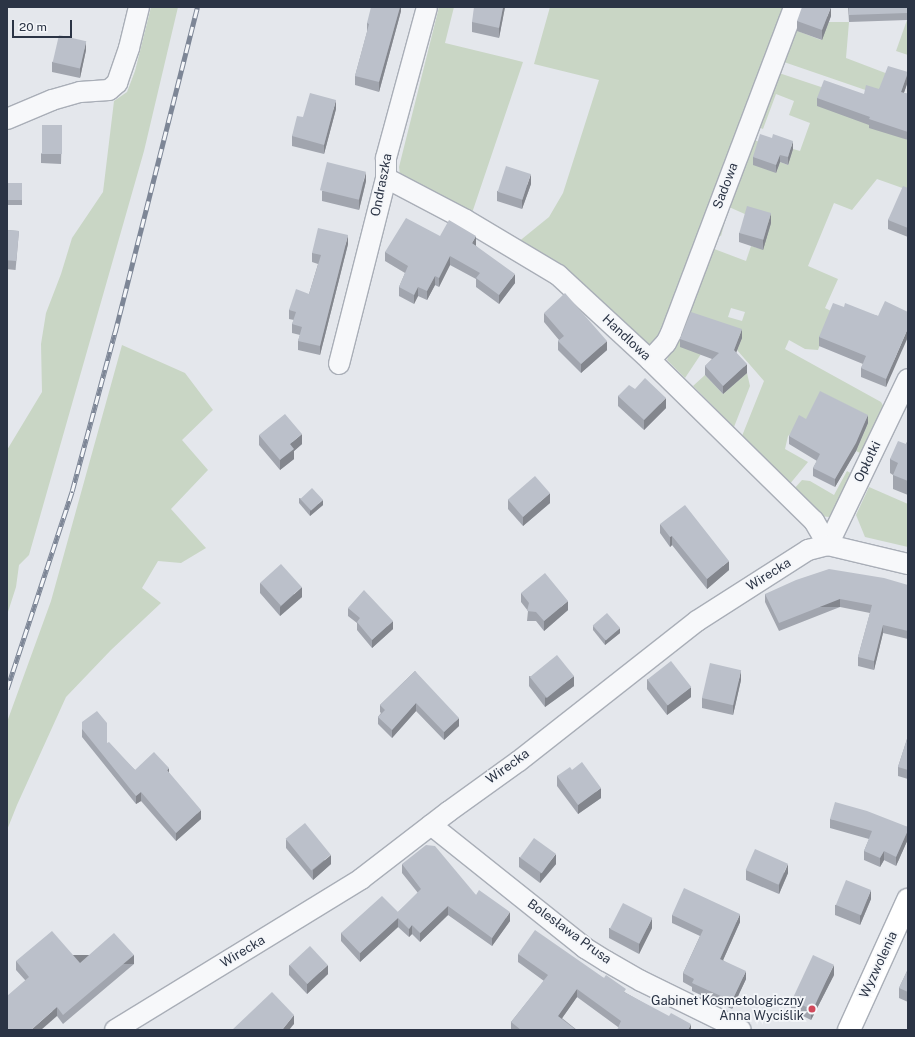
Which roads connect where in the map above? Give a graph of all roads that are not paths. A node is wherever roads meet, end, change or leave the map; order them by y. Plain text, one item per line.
1 (139, 7) edge
2 (427, 7) edge
3 (794, 7) edge
4 (7, 119) edge
5 (386, 178) junction
6 (650, 360) junction
7 (339, 364) dead end
8 (908, 379) edge
9 (828, 546) junction
10 (908, 564) edge
11 (431, 825) junction
12 (908, 900) edge
13 (115, 1030) edge
14 (741, 1030) edge
15 (849, 1030) edge

1 - 4 street
2 - 5 street, Ondraszka
3 - 6 street, Sadowa
5 - 6 street, Handlowa
5 - 7 street, Ondraszka
6 - 9 street, Handlowa
8 - 9 street, Opłotki
9 - 10 street, Wirecka
9 - 11 street, Wirecka
11 - 13 street, Wirecka
11 - 14 street, Bolesława Prusa
12 - 15 street, Wyzwolenia

